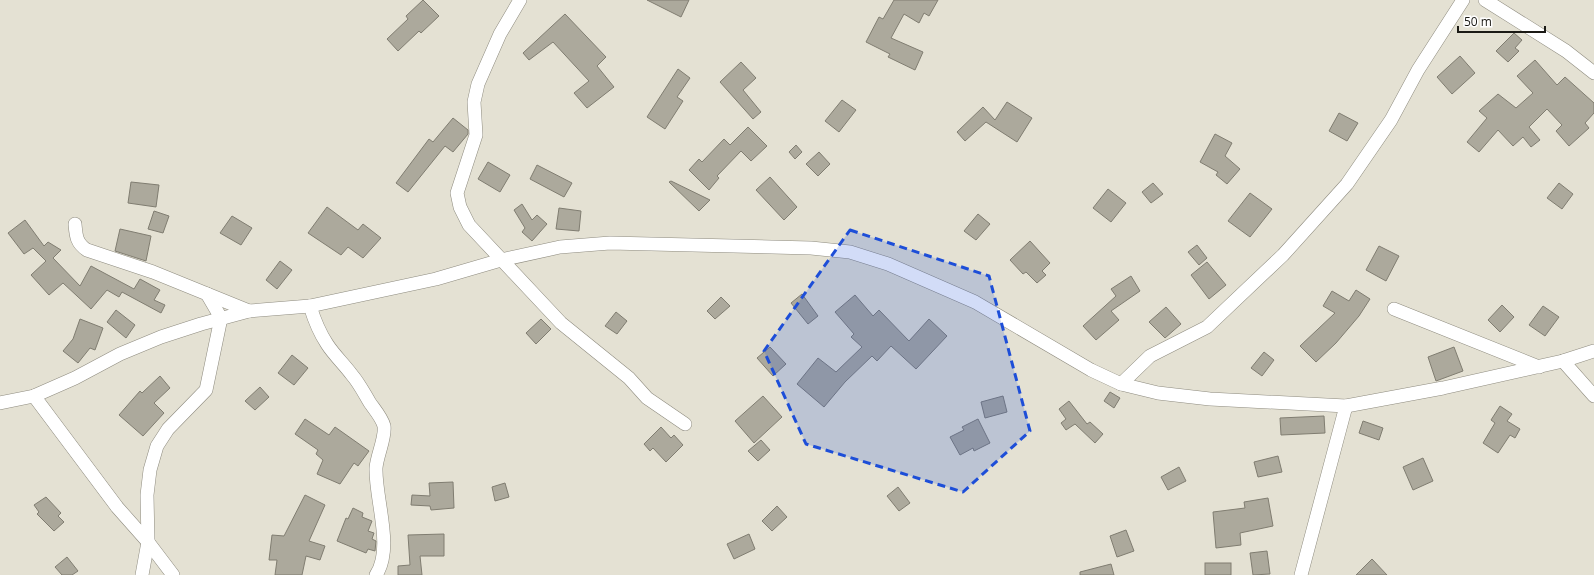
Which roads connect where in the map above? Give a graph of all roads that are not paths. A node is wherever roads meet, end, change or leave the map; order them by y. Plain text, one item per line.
1 (520, 0) edge
2 (1463, 0) edge
3 (1486, 0) edge
4 (1594, 73) edge
5 (76, 224) dead end
6 (501, 260) junction
7 (208, 294) junction
8 (310, 306) junction
9 (1394, 309) dead end
10 (249, 311) junction
11 (221, 318) junction
12 (1594, 351) edge
13 (1563, 361) junction
14 (1539, 367) junction
15 (1121, 384) junction
16 (34, 396) junction
17 (1594, 396) edge
18 (0, 403) edge
19 (1346, 406) junction
20 (685, 424) dead end
21 (148, 542) junction
22 (142, 575) edge
23 (173, 575) edge
24 (376, 575) edge
25 (1301, 575) edge

1 - 6 street
2 - 15 street
3 - 4 street
5 - 7 street
6 - 8 street
6 - 15 street
6 - 20 street
7 - 10 street
7 - 11 street
8 - 10 street
8 - 24 street
9 - 14 street
10 - 11 street
11 - 16 street
11 - 21 street
12 - 13 street
13 - 14 street
13 - 17 street
14 - 19 street
15 - 19 street
16 - 18 street
16 - 21 street
19 - 25 street
21 - 22 street
21 - 23 street

